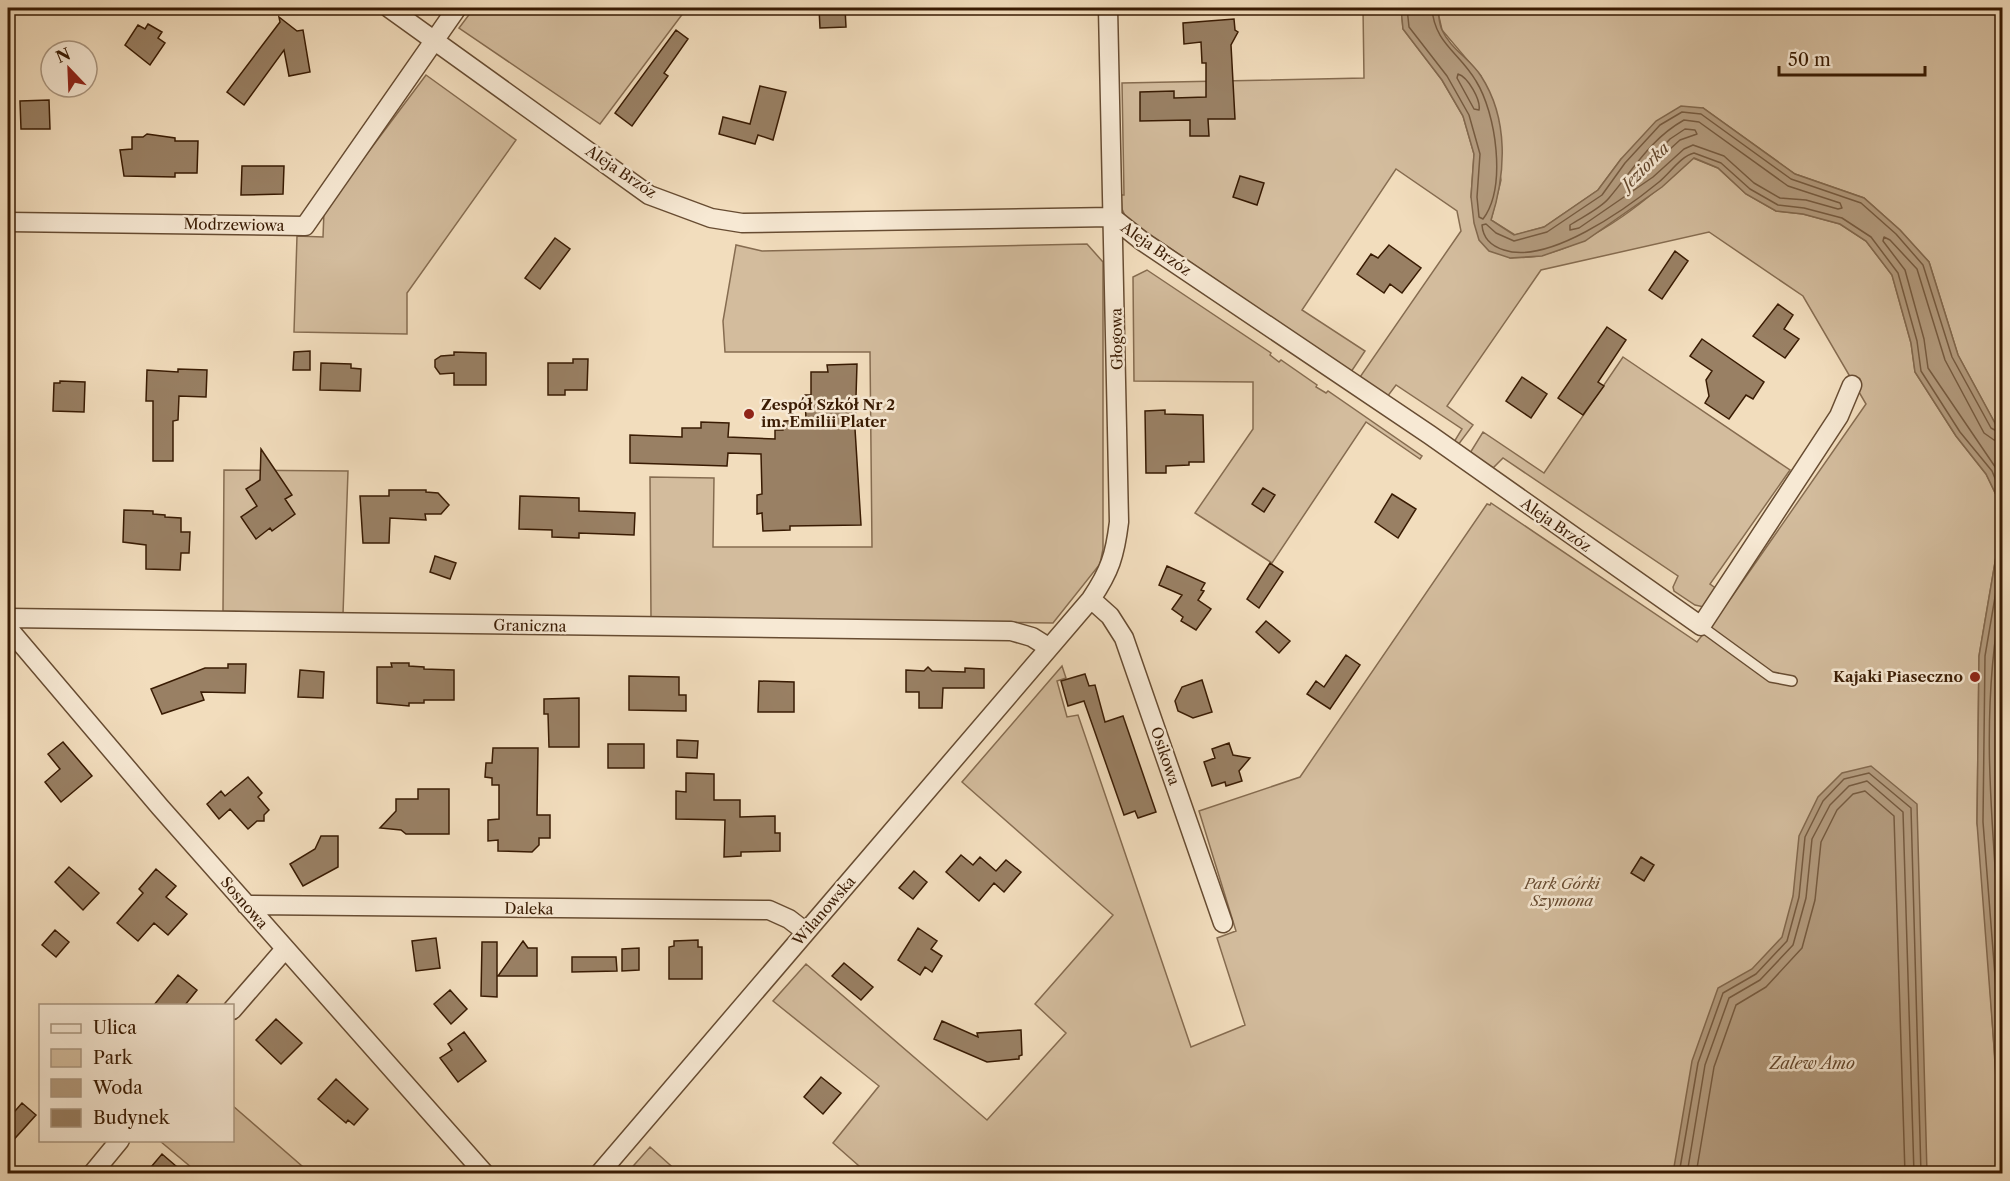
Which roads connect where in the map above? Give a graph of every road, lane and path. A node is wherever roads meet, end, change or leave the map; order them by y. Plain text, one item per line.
1 (389, 8) edge
2 (457, 8) edge
3 (1108, 8) edge
4 (434, 39) junction
5 (1112, 217) junction
6 (8, 222) edge
7 (1851, 385) dead end
8 (1091, 599) junction
9 (8, 618) edge
10 (1701, 626) junction
11 (8, 628) edge
12 (1048, 647) junction
13 (1792, 681) dead end
14 (246, 905) junction
15 (1223, 923) dead end
16 (806, 932) junction
17 (285, 949) junction
18 (234, 1008) edge
19 (118, 1142) edge
20 (92, 1173) edge
21 (484, 1173) edge
22 (599, 1173) edge

1 - 4 street, Aleja Brzóz
2 - 4 street
3 - 5 street, Głogowa
4 - 5 street, Aleja Brzóz
4 - 6 street, Modrzewiowa
5 - 8 street, Głogowa
5 - 10 street, Aleja Brzóz
7 - 10 street
8 - 12 street, Głogowa
8 - 15 street, Osikowa
9 - 12 street, Graniczna
10 - 13 lane, Aleja Brzóz
11 - 14 street, Sosnowa
12 - 16 street, Wilanowska
14 - 16 street, Daleka
14 - 17 street, Sosnowa
16 - 22 street, Wilanowska
17 - 18 street
17 - 21 street, Sosnowa
19 - 20 street

